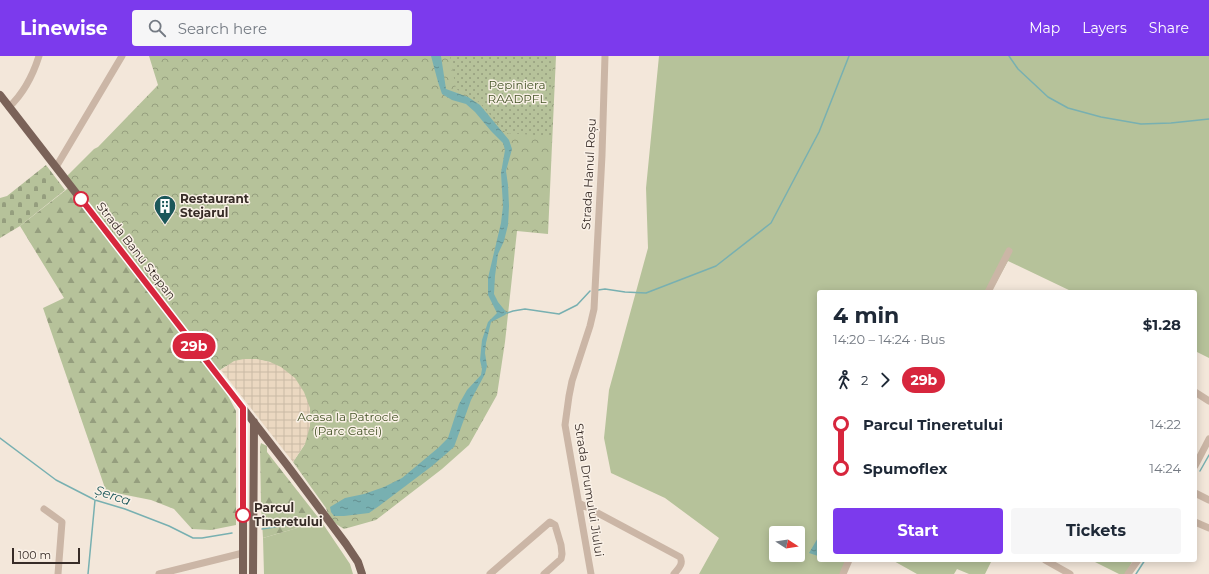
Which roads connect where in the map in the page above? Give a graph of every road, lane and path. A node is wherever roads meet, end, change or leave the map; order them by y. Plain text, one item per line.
1 (39, 56) edge
2 (122, 56) edge
3 (604, 56) edge
4 (0, 95) edge
5 (9, 106) junction
6 (56, 166) junction
7 (1009, 251) dead end
8 (989, 290) edge
9 (594, 293) joint
10 (1197, 393) edge
11 (1209, 401) edge
12 (243, 408) junction
13 (254, 422) junction
14 (1209, 439) edge
15 (1197, 456) edge
16 (1197, 494) edge
17 (1209, 500) edge
18 (579, 503) junction
19 (44, 509) dead end
20 (1197, 523) edge
21 (1209, 528) edge
22 (243, 553) junction
23 (848, 562) edge
24 (1049, 562) edge
25 (1137, 562) edge
26 (176, 572) edge
27 (58, 574) edge
28 (159, 574) edge
29 (243, 574) edge
30 (253, 574) edge
31 (362, 574) edge
32 (490, 574) edge
33 (544, 574) edge
34 (591, 574) edge
35 (674, 574) edge
36 (843, 574) edge
37 (1070, 574) edge
38 (1128, 574) edge

1 - 5 street
2 - 6 street
3 - 9 street, Strada Hanul Roșu
4 - 5 main road, Strada Banu Stepan
5 - 6 main road, Strada Banu Stepan
6 - 12 main road, Strada Banu Stepan
7 - 8 street
9 - 18 street, Strada Drumului Jiului
10 - 11 street
12 - 13 main road, Strada Banu Stepan
12 - 22 main road
13 - 30 main road
13 - 31 main road, Strada Banu Stepan
14 - 15 street
16 - 17 street
18 - 34 street, Strada Drumului Jiului
18 - 35 street
19 - 27 street
20 - 21 street
22 - 26 street
22 - 29 main road
23 - 36 street
24 - 37 street
25 - 38 street
26 - 28 street
32 - 33 street

